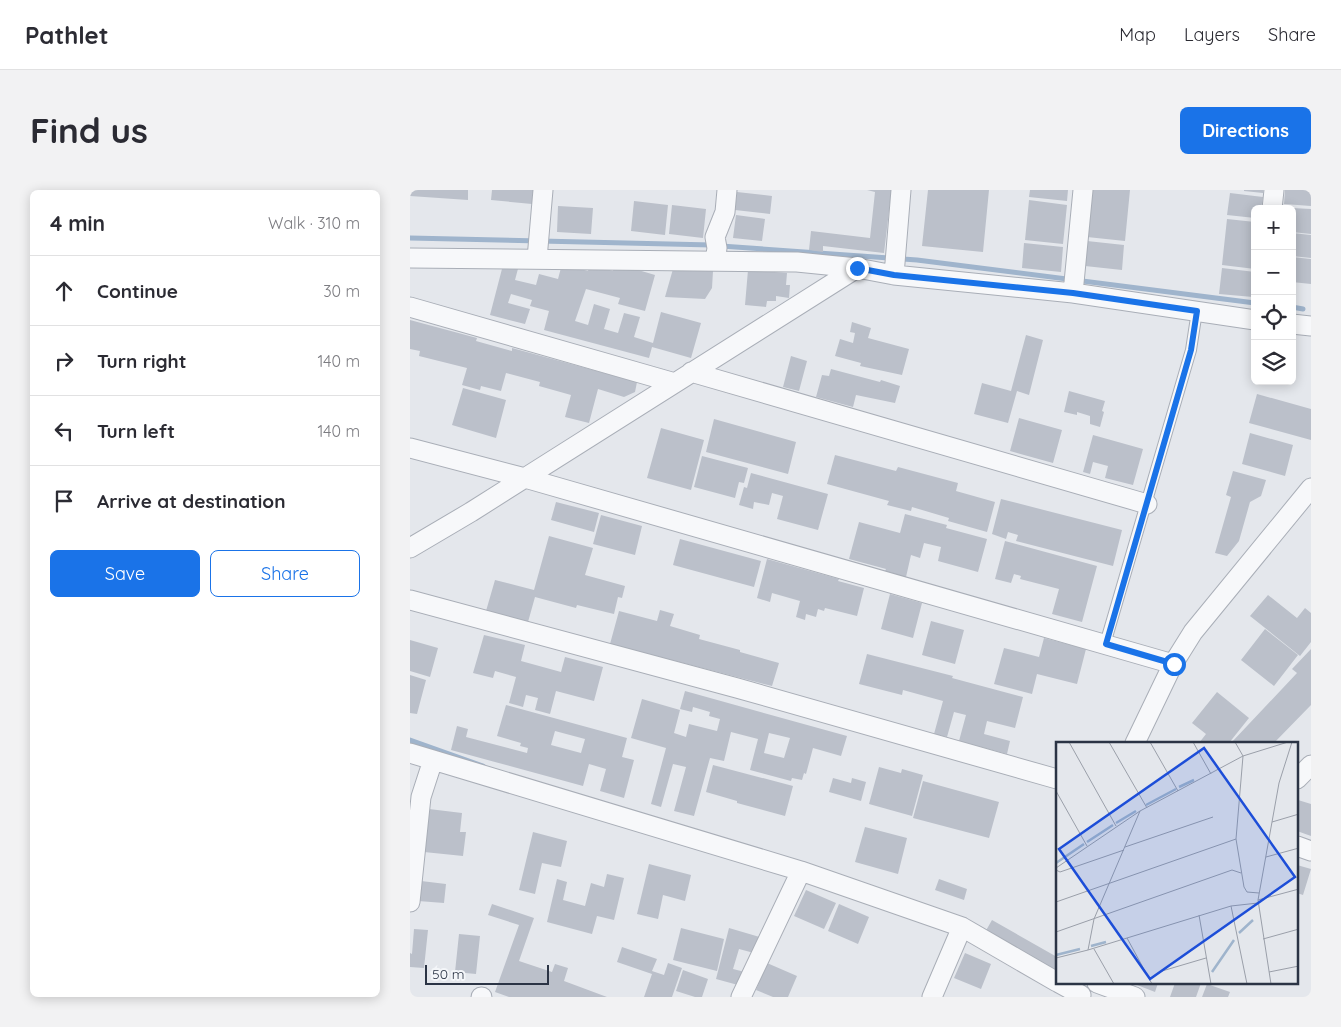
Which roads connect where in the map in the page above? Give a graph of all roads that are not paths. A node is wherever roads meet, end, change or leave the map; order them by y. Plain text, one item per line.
1 (543, 190) edge
2 (726, 190) edge
3 (901, 190) edge
4 (1083, 190) edge
5 (1274, 190) edge
6 (1272, 205) edge
7 (537, 249) junction
8 (716, 249) junction
9 (410, 258) edge
10 (894, 264) junction
11 (857, 268) junction
12 (1074, 285) junction
13 (410, 306) edge
14 (1197, 311) junction
15 (1251, 319) edge
16 (1296, 324) edge
17 (1311, 326) edge
18 (692, 372) junction
19 (674, 383) junction
20 (410, 448) edge
21 (525, 478) junction
22 (1311, 488) edge
23 (1147, 504) junction
24 (410, 548) edge
25 (410, 600) edge
26 (1106, 644) junction
27 (1174, 664) junction
28 (1135, 742) edge
29 (410, 753) edge
30 (433, 760) junction
31 (1311, 765) edge
32 (1298, 778) edge
33 (1056, 779) edge
34 (1298, 846) edge
35 (1311, 851) edge
36 (801, 871) junction
37 (410, 902) edge
38 (962, 927) junction
39 (1056, 982) edge
40 (1061, 984) edge
41 (1100, 984) edge
42 (1084, 992) edge
43 (741, 997) edge
44 (932, 997) edge
45 (1135, 997) edge

1 - 7 street
2 - 8 street
3 - 10 street
4 - 12 street
5 - 6 street
7 - 8 street
7 - 9 street
8 - 11 street
10 - 11 street
10 - 12 street
11 - 18 street
12 - 14 street
13 - 19 street
14 - 15 street
14 - 23 lane
16 - 17 street
18 - 19 street
18 - 23 street
19 - 21 street
20 - 21 street
21 - 24 street
21 - 26 street
22 - 27 street
23 - 26 lane
25 - 33 street
26 - 27 street
27 - 28 street
29 - 30 street
30 - 36 street
30 - 37 street
31 - 32 street
34 - 35 street
36 - 38 street
36 - 43 street
38 - 39 street
38 - 44 street
40 - 42 street
41 - 45 street

